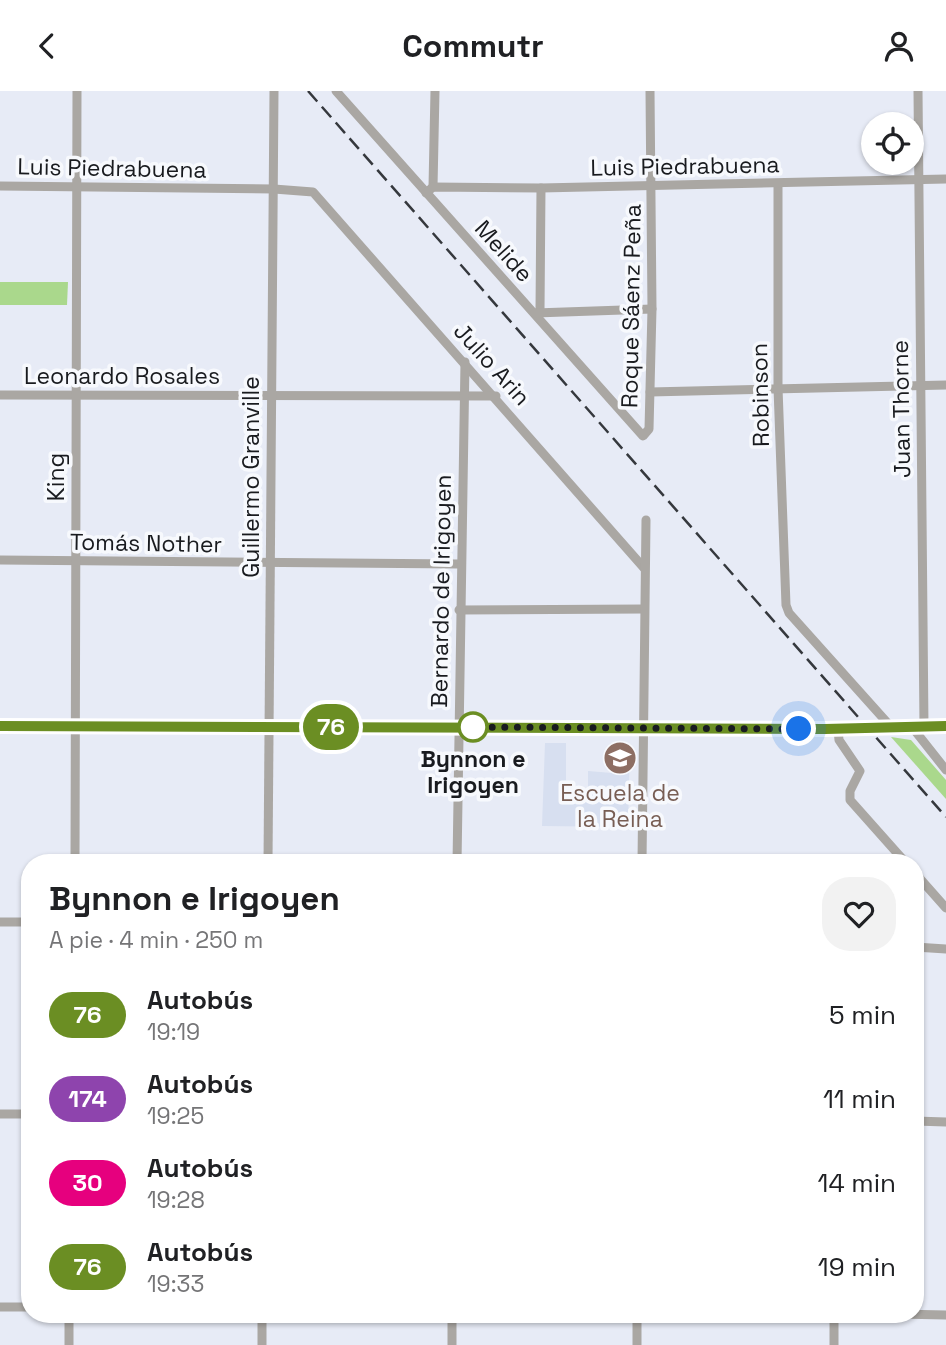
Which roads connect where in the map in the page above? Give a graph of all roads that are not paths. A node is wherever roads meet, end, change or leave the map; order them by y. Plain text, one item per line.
1 (77, 91) edge
2 (274, 91) edge
3 (336, 91) edge
4 (435, 91) edge
5 (650, 91) edge
6 (918, 91) edge
7 (946, 179) edge
8 (918, 180) junction
9 (778, 184) junction
10 (652, 185) junction
11 (0, 186) edge
12 (76, 186) junction
13 (541, 188) junction
14 (274, 189) junction
15 (308, 190) joint
16 (430, 190) junction
17 (652, 309) junction
18 (537, 313) junction
19 (465, 362) junction
20 (946, 385) edge
21 (919, 386) junction
22 (779, 388) junction
23 (650, 392) junction
24 (0, 395) edge
25 (76, 395) junction
26 (271, 395) junction
27 (463, 396) junction
28 (496, 396) junction
29 (643, 436) joint
30 (646, 520) dead end
31 (0, 560) edge
32 (75, 561) junction
33 (270, 563) junction
34 (460, 564) junction
35 (644, 568) junction
36 (644, 609) junction
37 (460, 610) junction
38 (0, 726) edge
39 (946, 726) edge
40 (76, 727) junction
41 (268, 727) junction
42 (459, 727) junction
43 (643, 727) junction
44 (912, 727) junction
45 (924, 727) junction
46 (892, 728) junction
47 (838, 729) junction
48 (946, 770) edge
49 (75, 854) edge
50 (268, 854) edge
51 (457, 854) edge
52 (642, 854) edge
53 (898, 854) edge
54 (924, 883) edge
55 (946, 908) edge
56 (0, 922) edge
57 (21, 922) edge
58 (924, 948) edge
59 (946, 949) edge
60 (0, 1114) edge
61 (21, 1114) edge
62 (924, 1121) edge
63 (946, 1122) edge
64 (0, 1307) edge
65 (21, 1307) edge
66 (924, 1315) edge
67 (946, 1315) edge
68 (69, 1323) edge
69 (262, 1323) edge
70 (452, 1323) edge
71 (637, 1323) edge
72 (834, 1323) edge
73 (69, 1345) edge
74 (262, 1345) edge
75 (452, 1345) edge
76 (637, 1345) edge
77 (834, 1345) edge

1 - 12 street, King
2 - 14 street, Guillermo Granville
3 - 16 street, Melide
4 - 16 street
5 - 10 street, Roque Sáenz Peña
6 - 8 street, Juan Thorne
7 - 8 street, Luis Piedrabuena
8 - 9 street, Luis Piedrabuena
8 - 21 street, Juan Thorne
9 - 10 street, Luis Piedrabuena
9 - 22 street, Robinson
10 - 13 street, Luis Piedrabuena
10 - 17 street, Roque Sáenz Peña
11 - 12 street, Luis Piedrabuena
12 - 14 street, Luis Piedrabuena
12 - 25 street, King
13 - 16 street, Luis Piedrabuena
13 - 18 street
14 - 15 street, Luis Piedrabuena
14 - 26 street, Guillermo Granville
15 - 19 street, Julio Arin
16 - 18 street, Melide
17 - 18 street
17 - 23 street, Roque Sáenz Peña
18 - 29 street, Melide
19 - 27 street, Bernardo de Irigoyen
19 - 28 street, Julio Arin
20 - 21 street
21 - 22 street
21 - 45 street, Juan Thorne
22 - 23 street
22 - 46 street, Robinson
23 - 29 street, Roque Sáenz Peña
24 - 25 street, Leonardo Rosales
25 - 26 street, Leonardo Rosales
25 - 32 street, King
26 - 27 street, Leonardo Rosales
26 - 33 street, Guillermo Granville
27 - 28 street, Leonardo Rosales
27 - 34 street, Bernardo de Irigoyen
28 - 35 street, Julio Arin
30 - 35 street
31 - 32 street, Tomás Nother
32 - 33 street, Tomás Nother
32 - 40 street, King
33 - 34 street, Tomás Nother
33 - 41 street, Guillermo Granville
34 - 37 street, Bernardo de Irigoyen
35 - 36 street
36 - 37 street
36 - 43 street
37 - 42 street, Bernardo de Irigoyen
38 - 40 street
39 - 45 street
40 - 41 street
40 - 49 street, King
41 - 42 street
41 - 50 street, Guillermo Granville
42 - 43 street
42 - 51 street, Bernardo de Irigoyen
43 - 47 street
43 - 52 street
44 - 45 street
44 - 46 street
44 - 48 street
46 - 47 street
47 - 53 street
54 - 55 street
56 - 57 street
58 - 59 street
60 - 61 street
62 - 63 street
64 - 65 street
66 - 67 street
68 - 73 street
69 - 74 street
70 - 75 street
71 - 76 street
72 - 77 street

